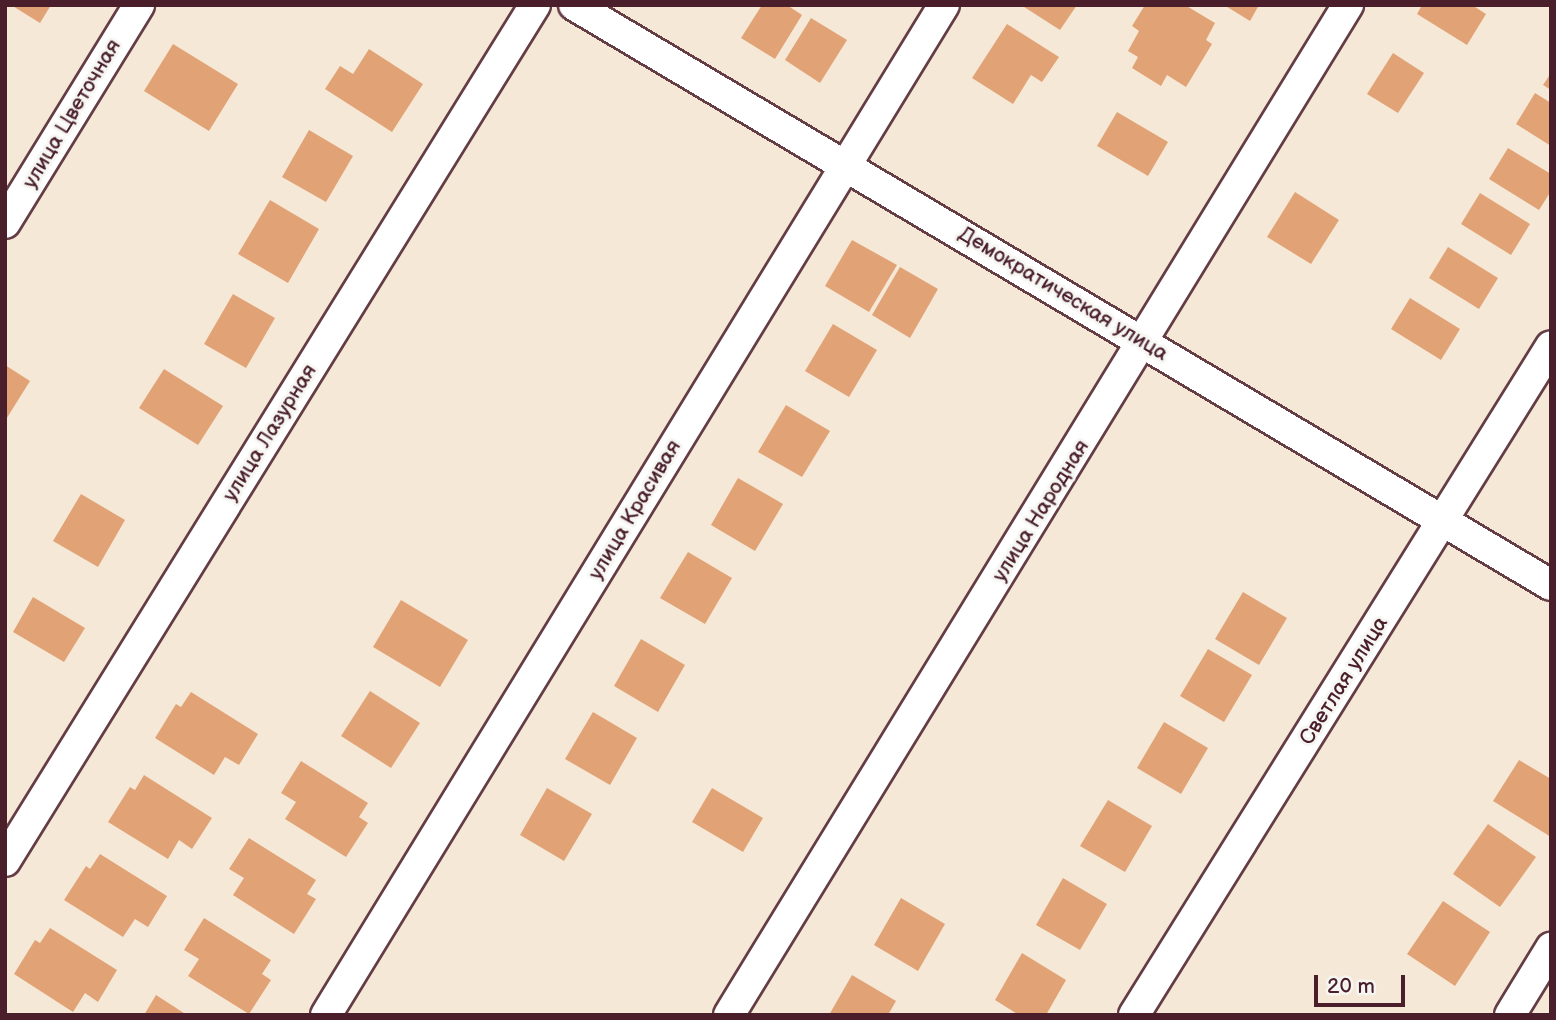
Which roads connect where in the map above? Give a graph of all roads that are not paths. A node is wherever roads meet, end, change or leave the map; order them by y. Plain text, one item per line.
1 (139, 5) edge
2 (535, 5) edge
3 (574, 5) edge
4 (944, 5) edge
5 (1348, 5) edge
6 (846, 166) junction
7 (5, 223) edge
8 (1145, 342) junction
9 (1551, 346) edge
10 (1445, 520) junction
11 (1551, 585) edge
12 (5, 861) edge
13 (1551, 948) edge
14 (326, 1015) edge
15 (729, 1015) edge
16 (1135, 1015) edge
17 (1510, 1015) edge

1 - 7 street, улица Цветочная
2 - 12 street, улица Лазурная
3 - 6 street, Демократическая улица
4 - 6 street, улица Красивая
5 - 8 street, улица Народная
6 - 8 street, Демократическая улица
6 - 14 street, улица Красивая
8 - 10 street, Демократическая улица
8 - 15 street, улица Народная
9 - 10 street, Светлая улица
10 - 11 street, Демократическая улица
10 - 16 street, Светлая улица
13 - 17 street

